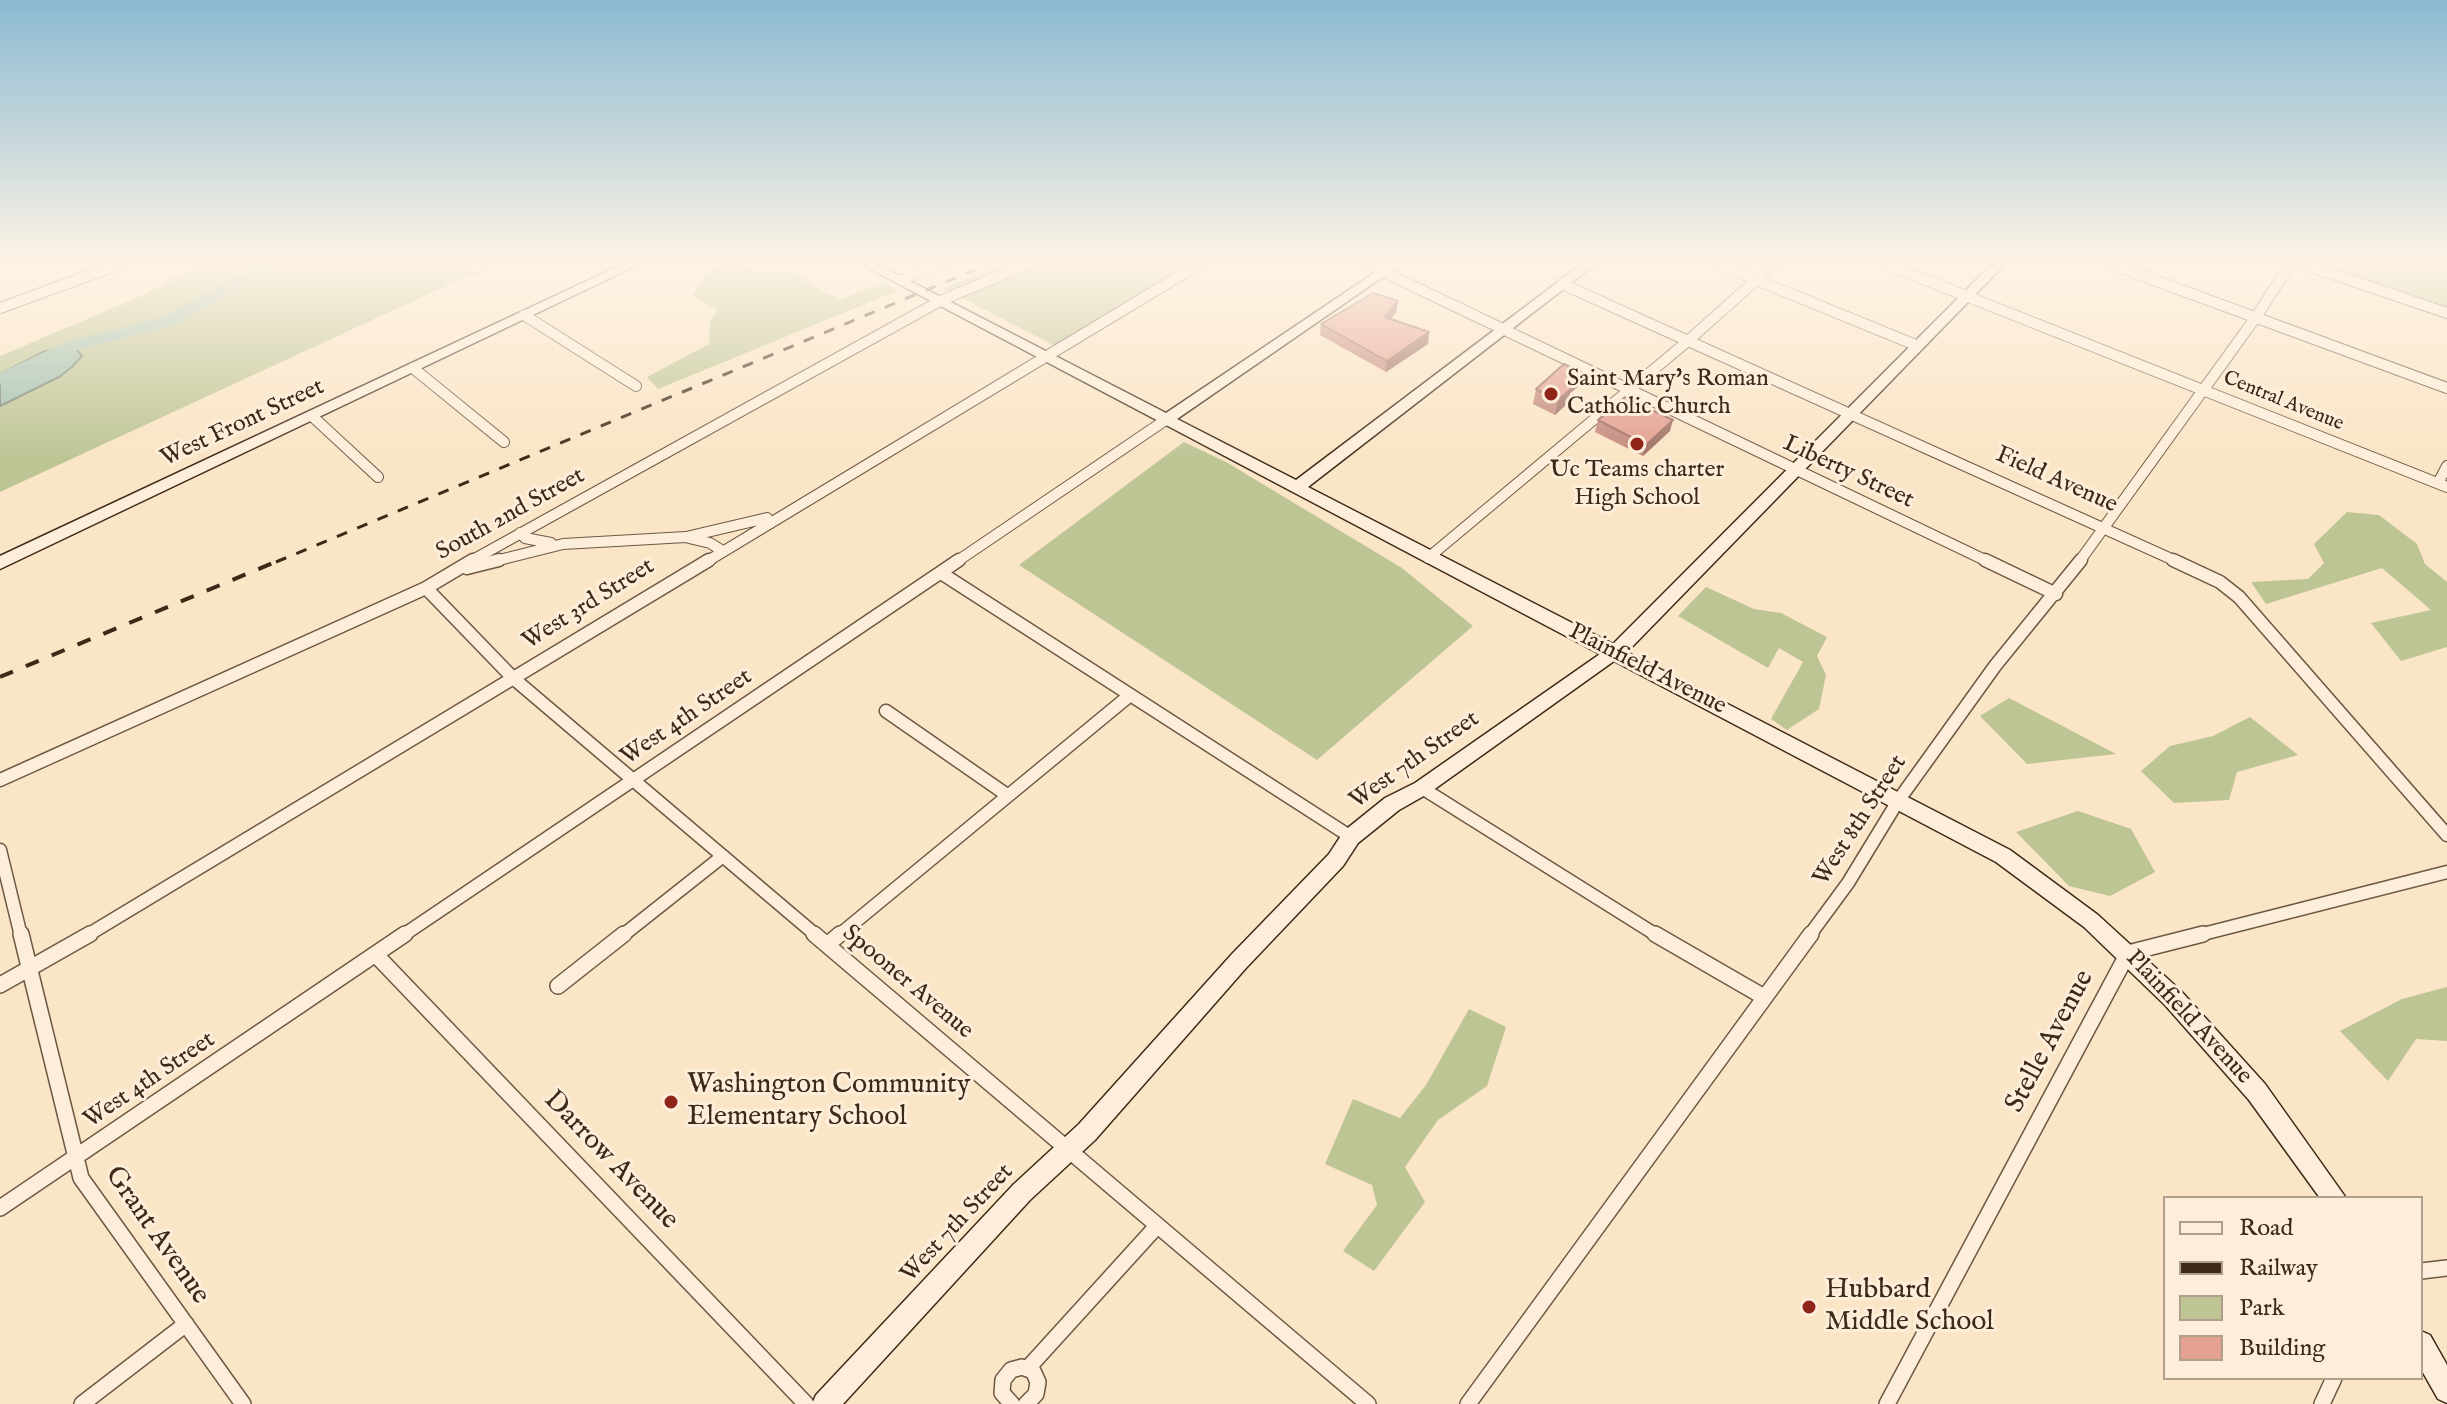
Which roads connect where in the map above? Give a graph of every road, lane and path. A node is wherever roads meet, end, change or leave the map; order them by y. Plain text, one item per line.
1 (496, 329) edge
2 (545, 329) edge
3 (890, 329) edge
4 (993, 329) edge
5 (1091, 329) edge
6 (1300, 329) edge
7 (1502, 329) edge
8 (1663, 329) edge
9 (1701, 329) edge
10 (1875, 329) edge
11 (1935, 329) edge
12 (2051, 329) edge
13 (2248, 329) edge
14 (2287, 329) edge
15 (1505, 330) junction
16 (1689, 340) junction
17 (1918, 346) junction
18 (1045, 356) junction
19 (413, 368) junction
20 (636, 386) dead end
21 (2447, 388) edge
22 (2203, 389) junction
23 (1629, 390) junction
24 (1850, 414) junction
25 (312, 416) junction
26 (1167, 419) junction
27 (504, 442) dead end
28 (2447, 466) edge
29 (1795, 470) junction
30 (378, 477) dead end
31 (2442, 485) edge
32 (1297, 487) junction
33 (776, 516) junction
34 (2104, 527) junction
35 (520, 533) junction
36 (686, 537) junction
37 (563, 544) junction
38 (721, 550) junction
39 (1428, 558) junction
40 (0, 563) edge
41 (452, 572) junction
42 (941, 573) junction
43 (426, 588) junction
44 (2056, 594) junction
45 (1613, 652) junction
46 (513, 678) junction
47 (1129, 696) junction
48 (886, 711) dead end
49 (636, 779) junction
50 (0, 780) edge
51 (1422, 788) junction
52 (1007, 795) junction
53 (1898, 801) junction
54 (2447, 835) edge
55 (1351, 837) junction
56 (0, 850) edge
57 (723, 856) junction
58 (2447, 872) edge
59 (827, 945) junction
60 (2128, 953) junction
61 (376, 955) junction
62 (30, 970) junction
63 (0, 985) edge
64 (558, 986) dead end
65 (1764, 997) junction
66 (1068, 1149) junction
67 (76, 1158) junction
68 (2333, 1196) edge
69 (0, 1208) edge
70 (1157, 1226) junction
71 (2447, 1268) edge
72 (2423, 1271) edge
73 (186, 1324) junction
74 (2423, 1348) edge
75 (1028, 1368) junction
76 (2333, 1380) edge
77 (2447, 1390) edge
78 (82, 1404) edge
79 (243, 1404) edge
80 (806, 1404) edge
81 (825, 1404) edge
82 (1012, 1404) edge
83 (1026, 1404) edge
84 (1368, 1404) edge
85 (1468, 1404) edge
86 (1887, 1404) edge
87 (2322, 1404) edge

1 - 19 street, West Front Street
2 - 20 street
3 - 35 street, South 2nd Street
4 - 18 street, Plainfield Avenue
5 - 18 street, West 3rd Street
6 - 26 street, West 4th Street
7 - 15 street, Liberty Street
8 - 16 street, Field Avenue
9 - 16 street
10 - 17 street
11 - 17 street, West 7th Street
12 - 22 street, Central Avenue
13 - 22 street, West 8th Street
14 - 21 street
15 - 23 street, Liberty Street
15 - 32 street
16 - 23 street
16 - 24 street, Field Avenue
17 - 24 street, West 7th Street
18 - 26 street, Plainfield Avenue
18 - 33 street, West 3rd Street
19 - 25 street, West Front Street
19 - 27 street
22 - 31 street, Central Avenue
22 - 34 street, West 8th Street
23 - 29 street, Liberty Street
23 - 39 street
24 - 29 street, West 7th Street
24 - 34 street, Field Avenue
25 - 30 street
25 - 40 street, West Front Street
26 - 32 street, Plainfield Avenue
26 - 42 street, West 4th Street
28 - 31 street
29 - 44 street, Liberty Street
29 - 45 street, West 7th Street
32 - 39 street, Plainfield Avenue
33 - 36 street
33 - 38 street, West 3rd Street
34 - 44 street, West 8th Street
34 - 54 street, Field Avenue
35 - 37 street
35 - 41 street, South 2nd Street
36 - 37 street
36 - 38 street
37 - 41 street
38 - 46 street, West 3rd Street
39 - 45 street, Plainfield Avenue
41 - 43 street, South 2nd Street
42 - 47 street
42 - 49 street, West 4th Street
43 - 46 street, Spooner Avenue
43 - 50 street, South 2nd Street
44 - 53 street, West 8th Street
45 - 51 street, West 7th Street
45 - 53 street, Plainfield Avenue
46 - 49 street, Spooner Avenue
46 - 62 street, West 3rd Street
47 - 52 street
47 - 55 street
48 - 52 street
49 - 57 street, Spooner Avenue
49 - 61 street, West 4th Street
51 - 55 street, West 7th Street
51 - 65 street
52 - 59 street
53 - 60 street, Plainfield Avenue
53 - 65 street, West 8th Street
55 - 66 street, West 7th Street
56 - 62 street, Grant Avenue
57 - 59 street, Spooner Avenue
57 - 64 street
58 - 60 street
59 - 66 street, Spooner Avenue
60 - 68 street, Plainfield Avenue
60 - 86 street, Stelle Avenue
61 - 67 street, West 4th Street
61 - 80 street, Darrow Avenue
62 - 63 street, West 3rd Street
62 - 67 street, Grant Avenue
65 - 85 street, West 8th Street
66 - 70 street, Spooner Avenue
66 - 81 street, West 7th Street
67 - 69 street, West 4th Street
67 - 73 street, Grant Avenue
70 - 75 street
70 - 84 street, Spooner Avenue
71 - 72 street
73 - 78 street
73 - 79 street, Grant Avenue
74 - 77 street
75 - 82 street
75 - 83 street
76 - 87 street

